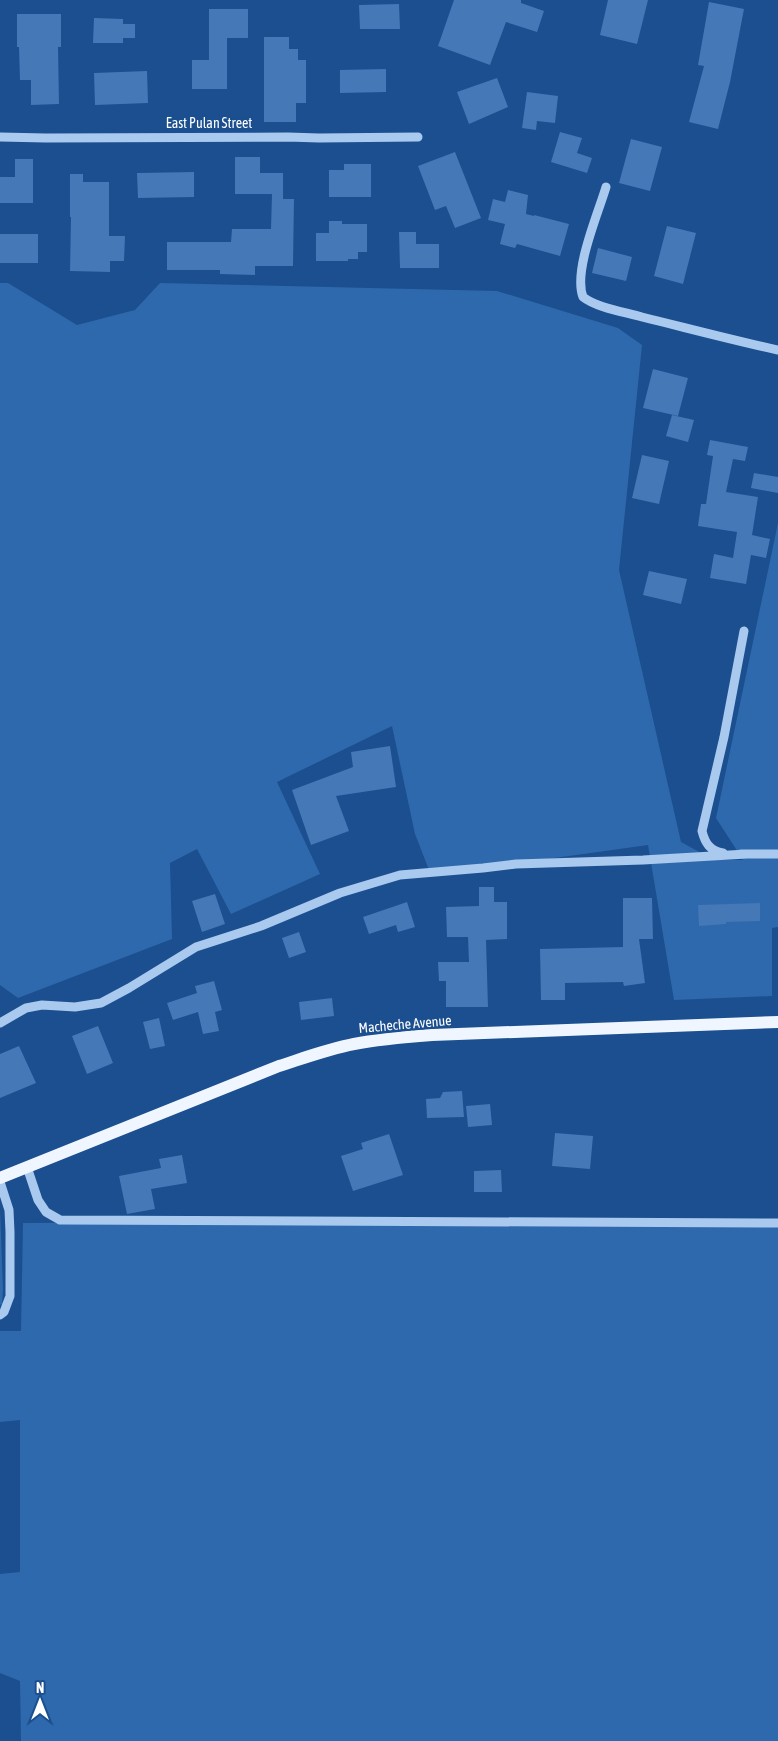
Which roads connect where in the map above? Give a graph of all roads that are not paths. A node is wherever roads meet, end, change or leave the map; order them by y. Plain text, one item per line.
1 (0, 137) edge
2 (418, 137) dead end
3 (606, 187) dead end
4 (778, 350) edge
5 (744, 630) dead end
6 (747, 854) junction
7 (778, 854) edge
8 (778, 1022) edge
9 (0, 1023) edge
10 (27, 1167) junction
11 (0, 1178) edge
12 (0, 1182) edge
13 (778, 1222) edge
14 (0, 1315) edge

1 - 2 street, East Pulan Street
3 - 4 street
5 - 6 street
6 - 7 street
6 - 9 street
8 - 10 main road, Macheche Avenue
10 - 11 main road, Macheche Avenue
10 - 13 street
12 - 14 street

